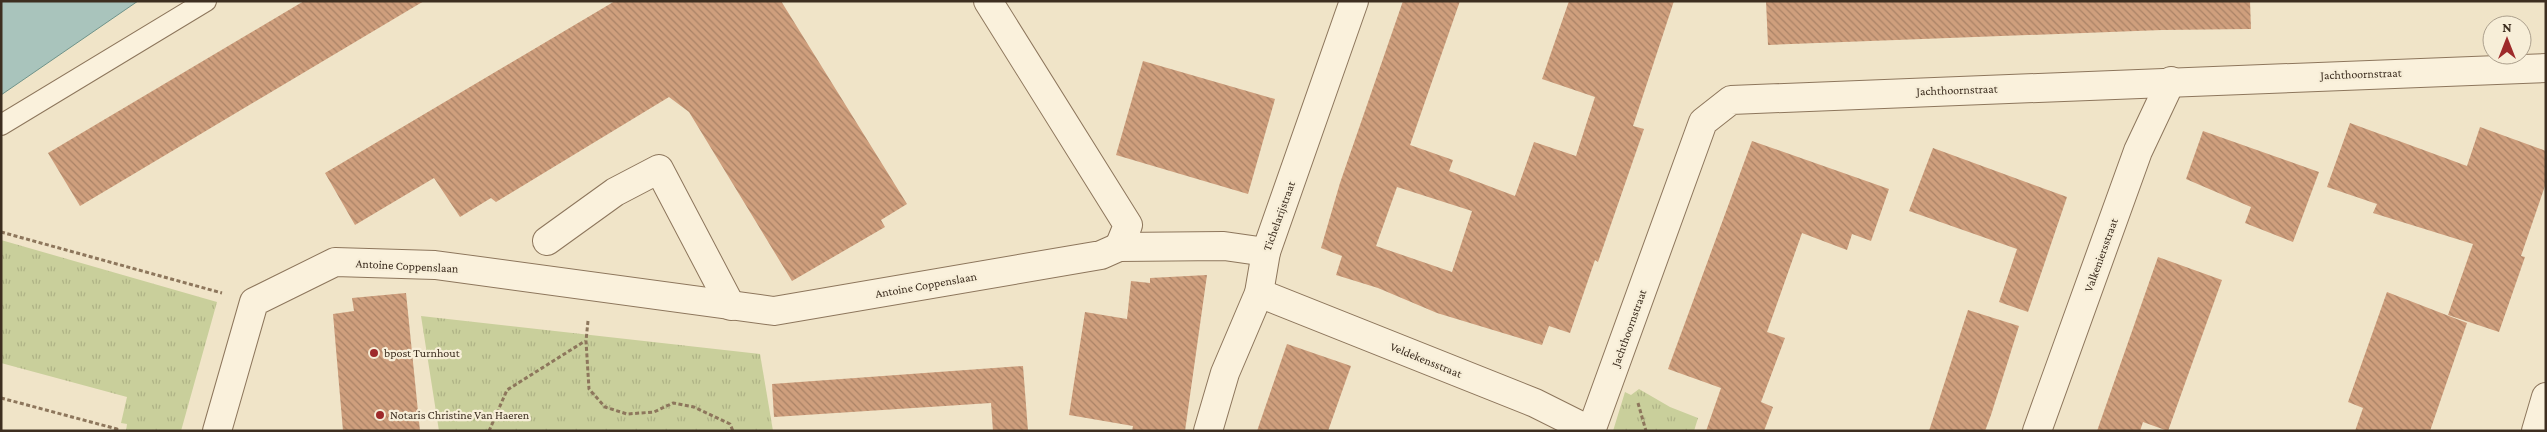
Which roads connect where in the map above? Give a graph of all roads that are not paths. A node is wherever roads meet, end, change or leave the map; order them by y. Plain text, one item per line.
1 (206, 1) edge
2 (988, 1) edge
3 (1354, 1) edge
4 (2546, 68) edge
5 (2171, 81) junction
6 (1, 125) edge
7 (547, 241) dead end
8 (1119, 247) junction
9 (1266, 252) junction
10 (1259, 293) junction
11 (731, 306) junction
12 (2546, 397) edge
13 (217, 431) edge
14 (1208, 431) edge
15 (1591, 431) edge
16 (2038, 431) edge
17 (2536, 431) edge

1 - 6 lane
2 - 8 street
3 - 9 street, Tichelarijstraat
4 - 5 street, Jachthoornstraat
5 - 15 street, Jachthoornstraat
5 - 16 street, Valkeniersstraat
7 - 11 street
8 - 9 street, Antoine Coppenslaan
8 - 11 street, Antoine Coppenslaan
9 - 10 street, Tichelarijstraat
10 - 14 street, Tichelarijstraat
10 - 15 street, Veldekensstraat
11 - 13 street, Antoine Coppenslaan
12 - 17 street

